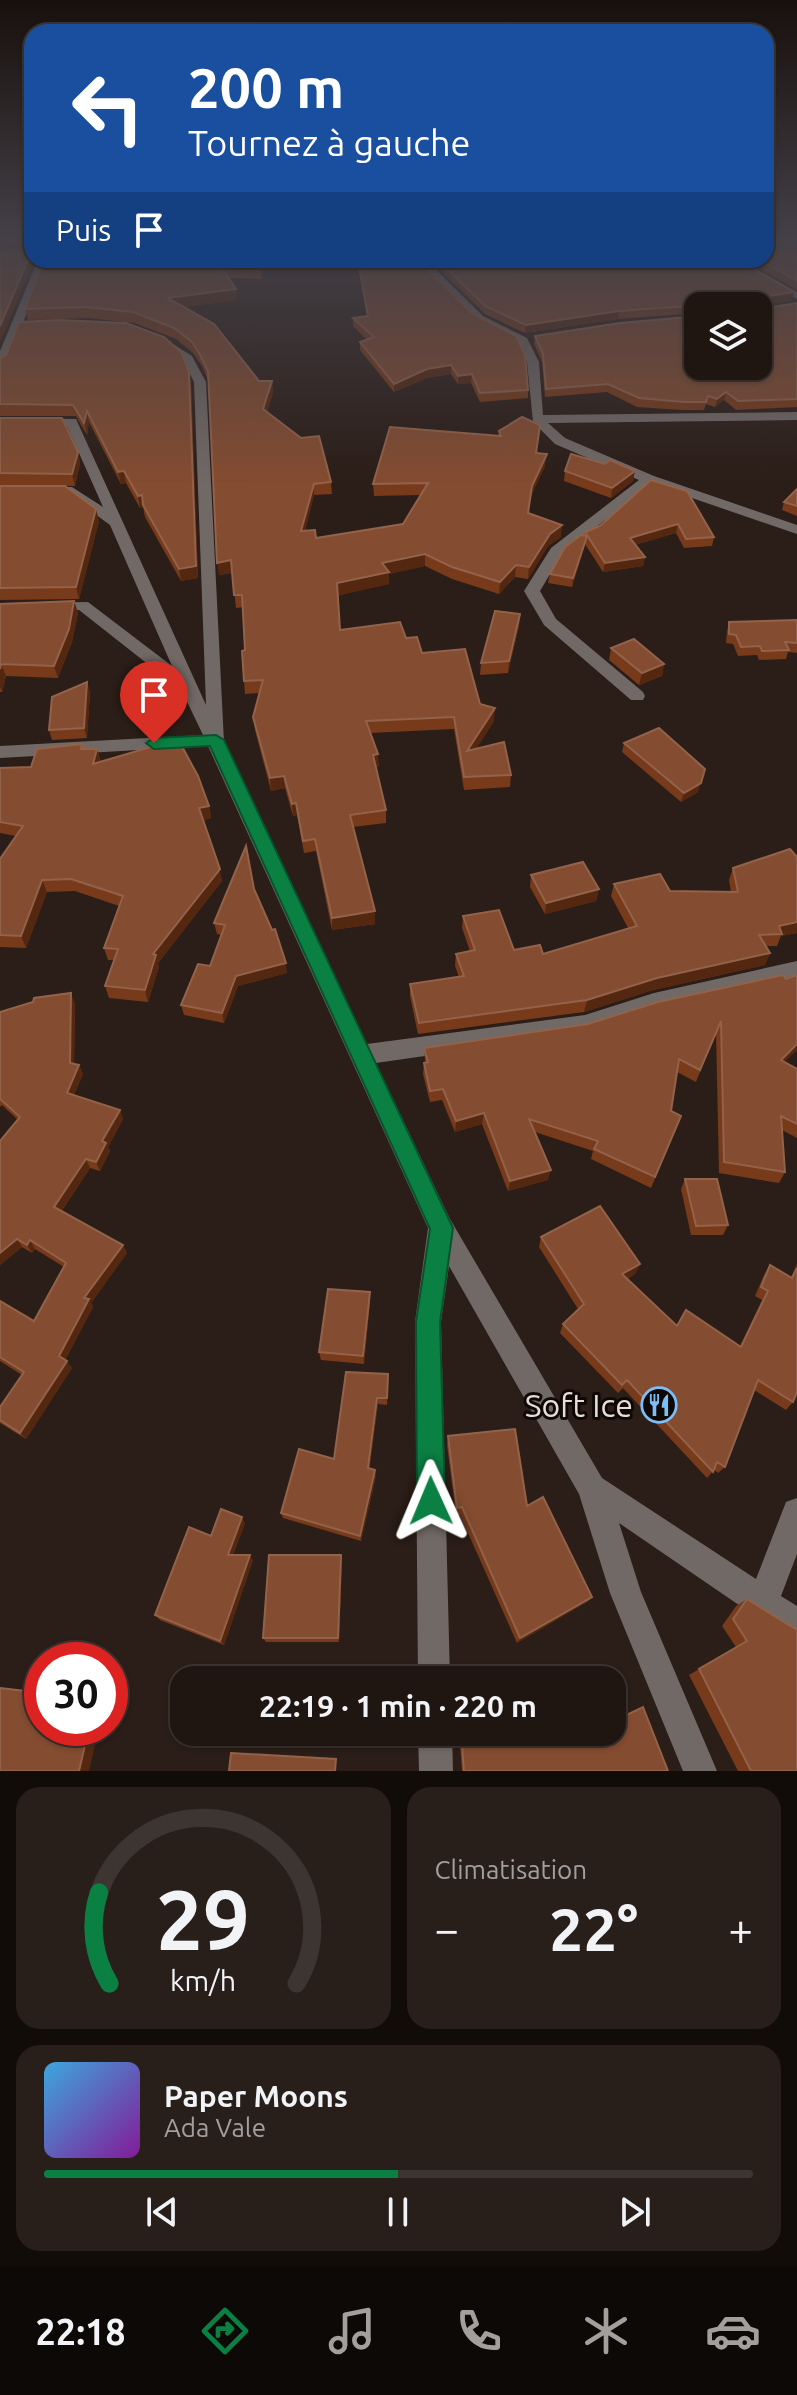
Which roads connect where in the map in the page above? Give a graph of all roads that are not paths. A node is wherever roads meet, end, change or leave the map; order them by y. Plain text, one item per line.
1 (23, 320) edge
2 (483, 320) edge
3 (142, 331) edge
4 (0, 365) edge
5 (797, 416) edge
6 (537, 419) junction
7 (0, 422) edge
8 (649, 479) junction
9 (0, 492) edge
10 (119, 526) junction
11 (797, 530) edge
12 (0, 608) edge
13 (190, 689) junction
14 (637, 696) dead end
15 (216, 740) junction
16 (0, 752) edge
17 (797, 970) edge
18 (361, 1055) junction
19 (441, 1228) junction
20 (592, 1488) junction
21 (797, 1513) edge
22 (763, 1603) junction
23 (797, 1625) edge
24 (434, 1666) edge
25 (435, 1746) edge
26 (436, 1771) edge
27 (700, 1771) edge

1 - 4 street
2 - 6 street
3 - 15 street
5 - 6 street
6 - 8 street
7 - 10 street
8 - 11 street
8 - 14 street
9 - 10 street
10 - 13 street
12 - 13 street
13 - 15 street
15 - 16 street
15 - 18 street
17 - 18 street
18 - 19 street
19 - 20 street
19 - 24 street
20 - 22 street
20 - 27 street
21 - 22 street
22 - 23 street
25 - 26 street

